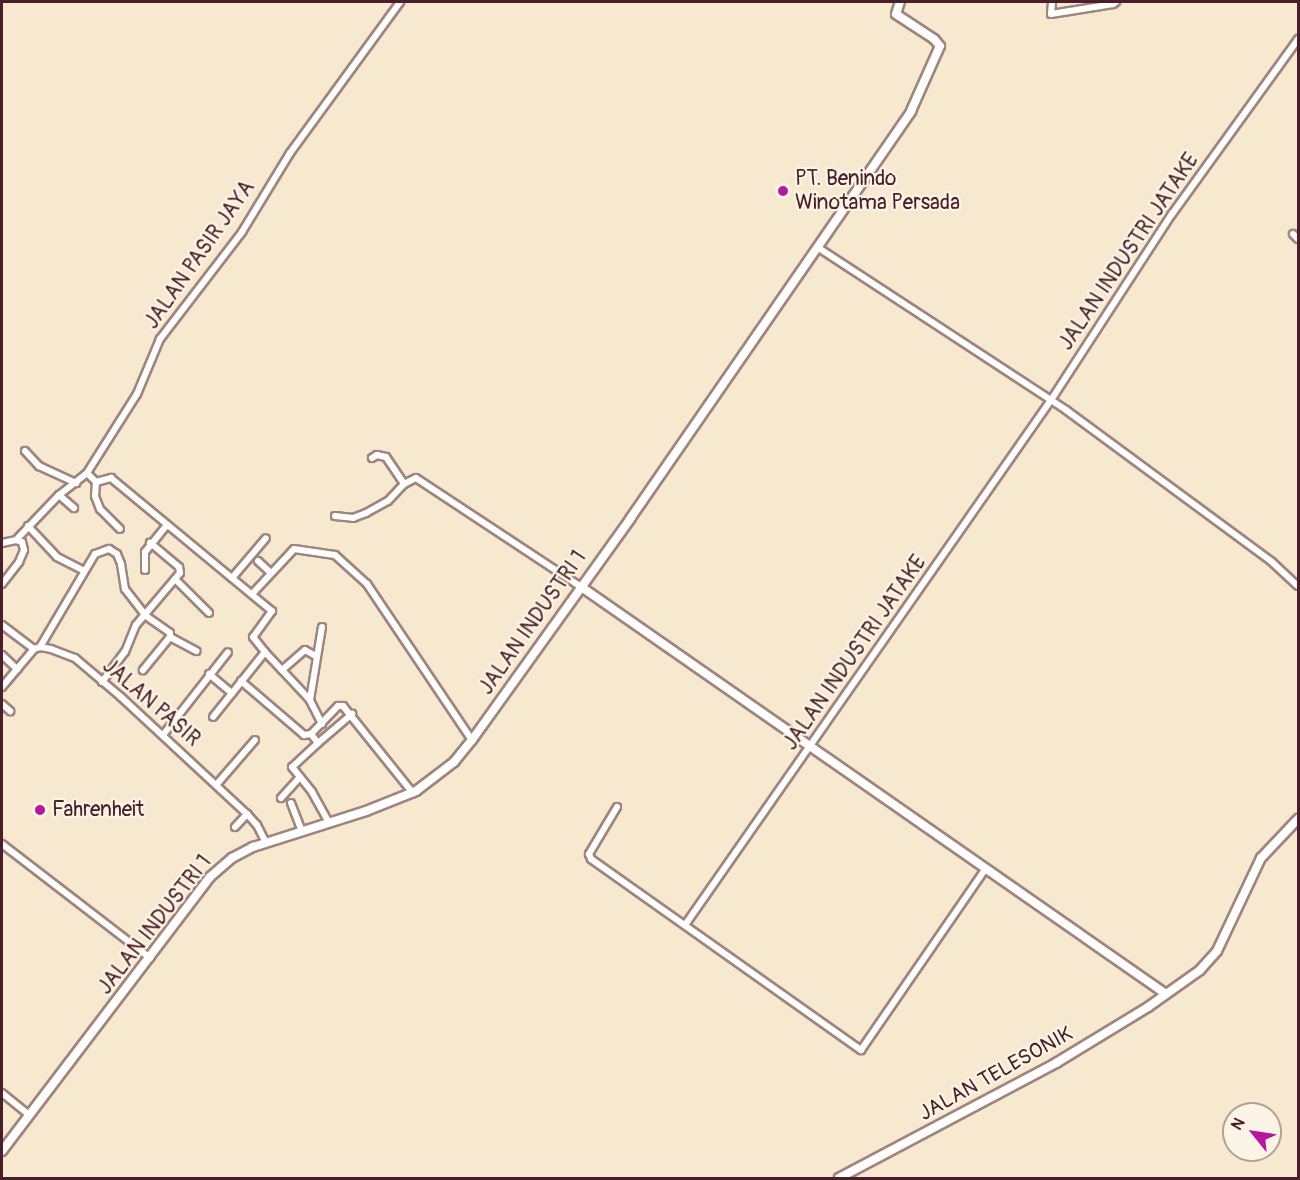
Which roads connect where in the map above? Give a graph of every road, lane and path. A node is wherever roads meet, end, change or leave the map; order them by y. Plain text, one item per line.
1 (400, 2) edge
2 (900, 2) edge
3 (1052, 2) edge
4 (1116, 2) edge
5 (1299, 39) edge
6 (817, 247) junction
7 (1052, 400) junction
8 (25, 451) dead end
9 (372, 458) dead end
10 (87, 473) junction
11 (96, 482) junction
12 (76, 483) junction
13 (404, 484) junction
14 (59, 495) junction
15 (74, 508) dead end
16 (335, 516) dead end
17 (167, 525) junction
18 (27, 526) junction
19 (120, 529) dead end
20 (266, 537) dead end
21 (16, 540) junction
22 (2, 543) edge
23 (150, 543) junction
24 (258, 561) dead end
25 (145, 570) dead end
26 (84, 571) junction
27 (270, 572) junction
28 (232, 578) junction
29 (175, 579) junction
30 (2, 584) edge
31 (580, 586) junction
32 (1299, 586) edge
33 (253, 593) junction
34 (209, 613) dead end
35 (146, 616) junction
36 (2, 625) edge
37 (322, 627) dead end
38 (170, 637) junction
39 (37, 648) junction
40 (196, 651) dead end
41 (228, 652) dead end
42 (265, 652) junction
43 (2, 655) edge
44 (316, 656) junction
45 (17, 669) junction
46 (143, 670) dead end
47 (282, 670) junction
48 (209, 674) junction
49 (2, 675) edge
50 (7, 681) junction
51 (102, 681) junction
52 (241, 681) junction
53 (2, 687) edge
54 (232, 693) junction
55 (310, 700) junction
56 (2, 704) edge
57 (10, 711) dead end
58 (351, 714) junction
59 (213, 717) dead end
60 (322, 724) junction
61 (311, 734) junction
62 (163, 735) junction
63 (255, 740) dead end
64 (472, 740) junction
65 (318, 743) junction
66 (810, 746) junction
67 (300, 777) junction
68 (217, 784) junction
69 (413, 793) junction
70 (280, 798) dead end
71 (291, 803) dead end
72 (617, 807) dead end
73 (248, 814) junction
74 (1299, 819) edge
75 (329, 823) junction
76 (235, 827) dead end
77 (302, 832) junction
78 (266, 843) junction
79 (2, 844) edge
80 (986, 868) junction
81 (685, 925) junction
82 (150, 958) junction
83 (1166, 994) junction
84 (2, 1093) edge
85 (29, 1115) junction
86 (2, 1151) edge
87 (839, 1179) edge

1 - 10 street, JALAN PASIR JAYA
2 - 6 street, JALAN INDUSTRI 1
3 - 4 street
5 - 7 street, JALAN INDUSTRI JATAKE
6 - 7 street
6 - 31 street, JALAN INDUSTRI 1
7 - 32 street
7 - 66 street, JALAN INDUSTRI JATAKE
8 - 12 street
9 - 13 street
10 - 11 street
10 - 12 street, JALAN PASIR JAYA
11 - 17 street
11 - 19 street
12 - 14 street, JALAN PASIR JAYA
13 - 16 street
13 - 31 street
14 - 15 street
14 - 18 street, JALAN PASIR JAYA
17 - 23 street
17 - 28 street
18 - 21 street, JALAN PASIR JAYA
18 - 26 street
20 - 28 street
21 - 22 street
21 - 30 street
23 - 25 street
23 - 29 street
24 - 27 street
26 - 35 street
26 - 39 street
27 - 33 street
27 - 64 street
28 - 33 street
29 - 34 street
29 - 35 street
31 - 64 street, JALAN INDUSTRI 1
31 - 66 street
33 - 42 street
35 - 38 street
35 - 51 street
36 - 39 street, JALAN PASIR
37 - 44 street
38 - 40 street
38 - 46 street
39 - 45 street
39 - 51 street, JALAN PASIR
41 - 48 street
42 - 47 street
42 - 52 street
43 - 45 street
44 - 47 street
44 - 55 street
45 - 50 street
47 - 55 street
48 - 54 street
48 - 62 street
49 - 50 street
50 - 53 street
51 - 62 street, JALAN PASIR
52 - 54 street
52 - 61 street
54 - 59 street
55 - 60 street
56 - 57 street
58 - 60 street
58 - 65 street
58 - 69 street
60 - 61 street
61 - 65 street
62 - 68 street, JALAN PASIR
63 - 68 street
64 - 69 street, JALAN INDUSTRI 1
65 - 67 street
66 - 80 street
66 - 81 street, JALAN INDUSTRI JATAKE
67 - 70 street
67 - 75 street
68 - 73 street, JALAN PASIR
69 - 75 street, JALAN INDUSTRI 1
71 - 77 street
72 - 81 street
73 - 76 street
73 - 78 street, JALAN PASIR
74 - 83 street, JALAN TELESONIK
75 - 77 street, JALAN INDUSTRI 1
77 - 78 street, JALAN INDUSTRI 1
78 - 82 street, JALAN INDUSTRI 1
79 - 82 street
80 - 81 street
80 - 83 street
82 - 85 street, JALAN INDUSTRI 1
83 - 87 street, JALAN TELESONIK
84 - 85 street
85 - 86 street, JALAN INDUSTRI 1

